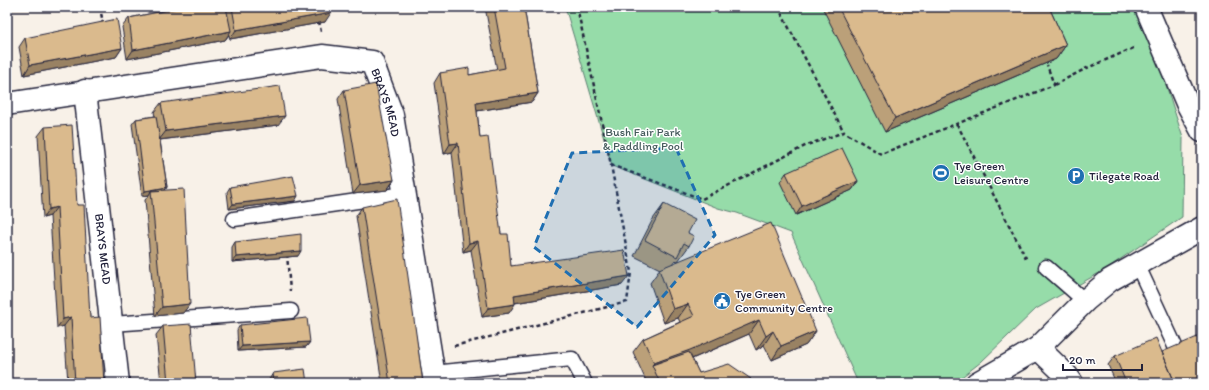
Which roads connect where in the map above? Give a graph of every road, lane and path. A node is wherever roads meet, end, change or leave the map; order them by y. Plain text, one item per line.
1 (100, 7) edge
2 (577, 7) edge
3 (778, 7) edge
4 (1146, 7) edge
5 (104, 29) edge
6 (1140, 45) dead end
7 (1047, 64) edge
8 (1054, 85) junction
9 (85, 91) junction
10 (7, 104) edge
11 (957, 124) junction
12 (1202, 130) edge
13 (844, 132) junction
14 (611, 165) junction
15 (405, 194) junction
16 (234, 219) dead end
17 (1202, 228) edge
18 (286, 250) edge
19 (1028, 263) dead end
20 (1137, 264) junction
21 (1046, 267) dead end
22 (1085, 301) junction
23 (291, 311) joint
24 (112, 324) junction
25 (1038, 348) junction
26 (430, 352) junction
27 (434, 378) edge
28 (118, 383) edge
29 (585, 383) edge
30 (977, 383) edge
31 (1072, 383) edge
32 (1192, 383) edge

1 - 5 path
2 - 14 path
3 - 13 path
4 - 12 street
6 - 8 path
7 - 8 path
8 - 11 path
9 - 10 street, BRAYS MEAD
9 - 15 street, BRAYS MEAD
9 - 24 street, BRAYS MEAD
11 - 13 path
11 - 19 path
13 - 14 path
14 - 26 path
15 - 16 lane
15 - 26 street, BRAYS MEAD
17 - 20 street
18 - 23 path
20 - 22 street
20 - 32 lane
21 - 22 lane
22 - 25 street
23 - 24 lane
24 - 28 street, BRAYS MEAD
25 - 30 street
25 - 31 street
26 - 27 street, BRAYS MEAD
27 - 29 lane

